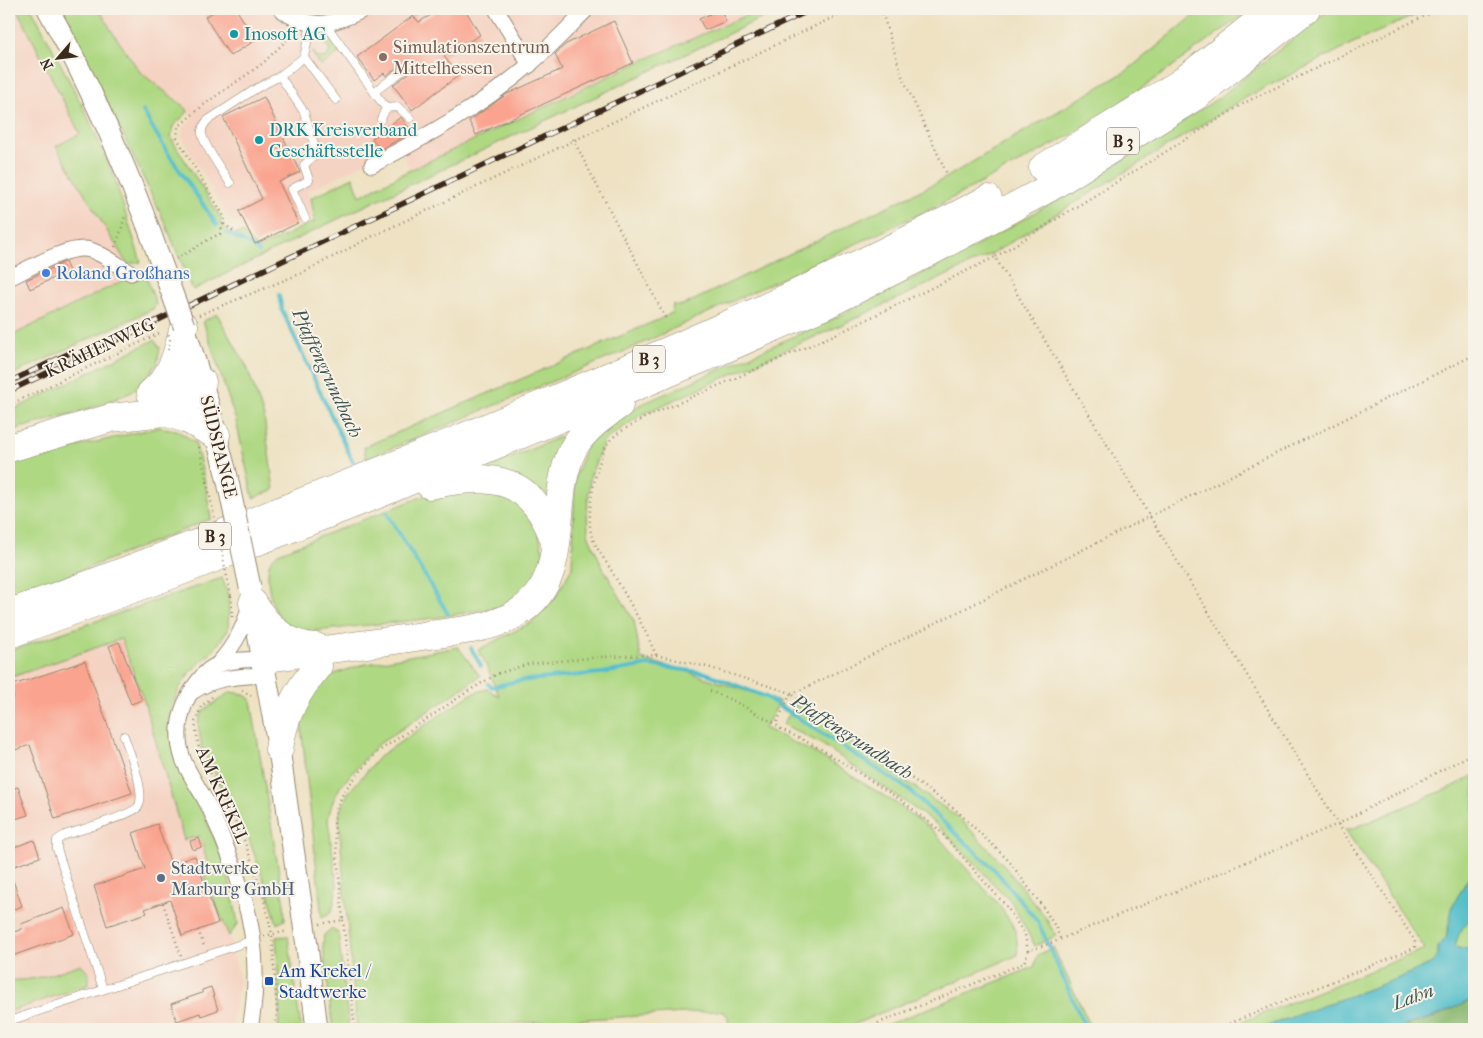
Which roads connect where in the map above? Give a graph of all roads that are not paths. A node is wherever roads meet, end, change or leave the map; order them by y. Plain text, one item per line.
1 (48, 9) edge
2 (281, 9) edge
3 (365, 9) edge
4 (496, 9) edge
5 (1274, 9) edge
6 (1306, 9) edge
7 (585, 11) dead end
8 (344, 13) edge
9 (318, 23) junction
10 (304, 57) junction
11 (530, 65) junction
12 (405, 69) dead end
13 (280, 76) junction
14 (374, 92) junction
15 (336, 100) dead end
16 (386, 108) junction
17 (410, 118) dead end
18 (381, 119) dead end
19 (372, 165) dead end
20 (230, 183) dead end
21 (305, 218) dead end
22 (131, 273) dead end
23 (9, 278) edge
24 (188, 331) junction
25 (706, 357) junction
26 (202, 382) junction
27 (158, 402) junction
28 (216, 435) junction
29 (9, 448) edge
30 (371, 497) junction
31 (555, 544) junction
32 (70, 592) junction
33 (246, 594) junction
34 (9, 600) edge
35 (9, 614) edge
36 (9, 634) edge
37 (323, 657) junction
38 (218, 664) junction
39 (264, 667) junction
40 (189, 694) junction
41 (124, 736) dead end
42 (279, 749) junction
43 (253, 940) junction
44 (103, 989) junction
45 (9, 1020) edge
46 (250, 1029) edge
47 (317, 1029) edge

1 - 24 main road, SÜDSPANGE, bridge
2 - 9 street
3 - 8 street
4 - 11 street
5 - 32 highway, B 3
6 - 25 highway, B 3
7 - 11 street
8 - 9 street
9 - 10 lane
9 - 14 lane
10 - 13 lane
10 - 15 lane
11 - 19 street
12 - 14 lane
13 - 20 lane
13 - 21 lane
14 - 16 lane
16 - 17 lane
16 - 18 lane
22 - 23 street
24 - 26 main road, SÜDSPANGE
24 - 27 highway
25 - 30 highway, B 3
25 - 31 highway, B 3
26 - 27 highway
26 - 28 main road, SÜDSPANGE
27 - 28 highway
27 - 29 highway
28 - 33 main road, SÜDSPANGE, bridge
30 - 31 highway, B 3
30 - 36 highway, B 3
31 - 37 highway, B 3
32 - 34 highway, B 3
32 - 35 highway, B 3
33 - 37 highway, B 3
33 - 38 street, AM KREKEL
33 - 39 main road, SÜDSPANGE
37 - 39 highway, B 3
37 - 42 highway
38 - 39 street
38 - 40 street, AM KREKEL
39 - 40 street
39 - 42 main road, SÜDSPANGE
40 - 43 street, AM KREKEL
41 - 44 lane
42 - 47 main road, SÜDSPANGE, bridge
43 - 44 lane
43 - 46 street, AM KREKEL
44 - 45 lane

